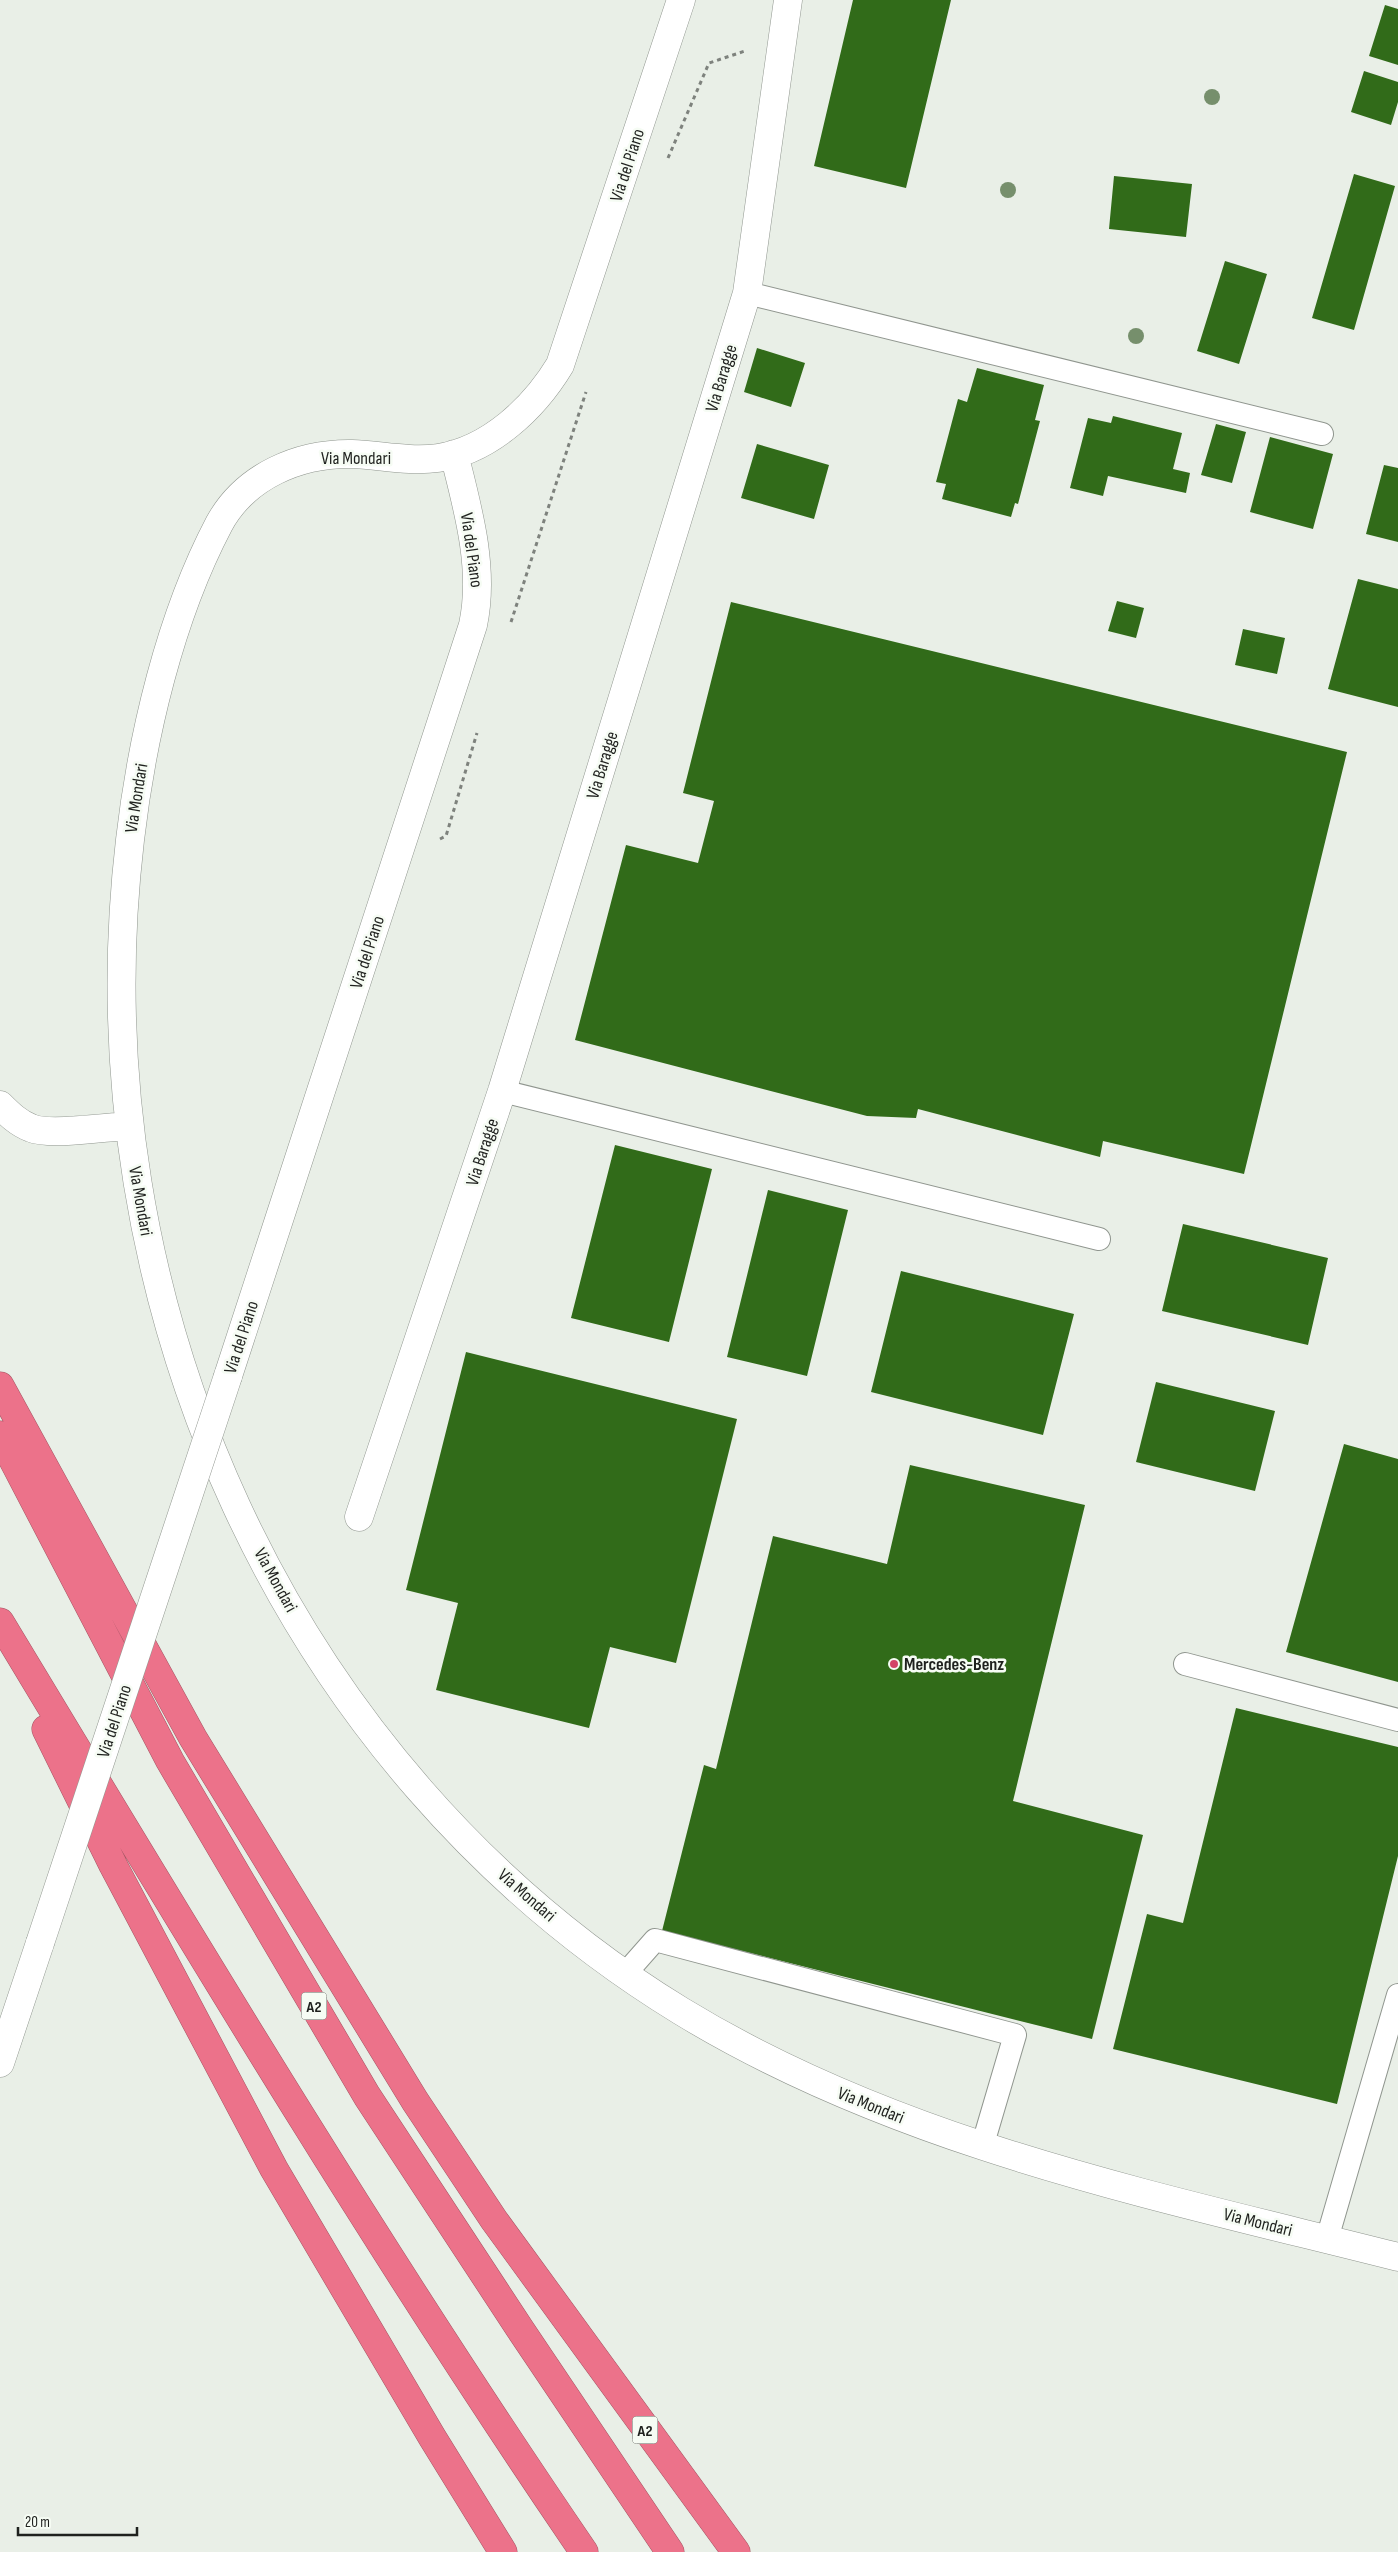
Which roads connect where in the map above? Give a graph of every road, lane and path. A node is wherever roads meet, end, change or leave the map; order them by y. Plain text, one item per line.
1 (681, 0) edge
2 (788, 0) edge
3 (782, 39) junction
4 (665, 165) dead end
5 (747, 293) junction
6 (588, 386) dead end
7 (1322, 434) dead end
8 (454, 454) junction
9 (509, 629) dead end
10 (477, 732) dead end
11 (395, 866) junction
12 (502, 1091) junction
13 (0, 1105) edge
14 (128, 1126) junction
15 (1099, 1239) dead end
16 (0, 1386) edge
17 (0, 1435) edge
18 (359, 1517) dead end
19 (0, 1622) edge
20 (0, 1635) edge
21 (1185, 1664) dead end
22 (1398, 1720) edge
23 (625, 1974) junction
24 (1398, 1994) edge
25 (0, 2063) edge
26 (982, 2147) junction
27 (1327, 2239) junction
28 (1398, 2257) edge
29 (503, 2552) edge
30 (584, 2552) edge
31 (670, 2552) edge
32 (736, 2552) edge

1 - 8 street, Via del Piano
2 - 3 street, Via Baragge
3 - 4 path
3 - 5 street, Via Baragge
5 - 7 lane
5 - 12 street, Via Baragge
6 - 9 path
8 - 11 street, Via del Piano
8 - 14 street, Via Mondari
10 - 11 path
11 - 25 street, Via del Piano, bridge
12 - 15 lane
12 - 18 street, Via Baragge
13 - 14 street
14 - 23 street, Via Mondari
16 - 32 highway, A2
17 - 31 highway, A2
19 - 30 highway
20 - 29 highway
21 - 22 lane
23 - 26 street, Via Mondari
23 - 26 lane
24 - 27 lane
26 - 27 street, Via Mondari
27 - 28 street, Via Mondari

